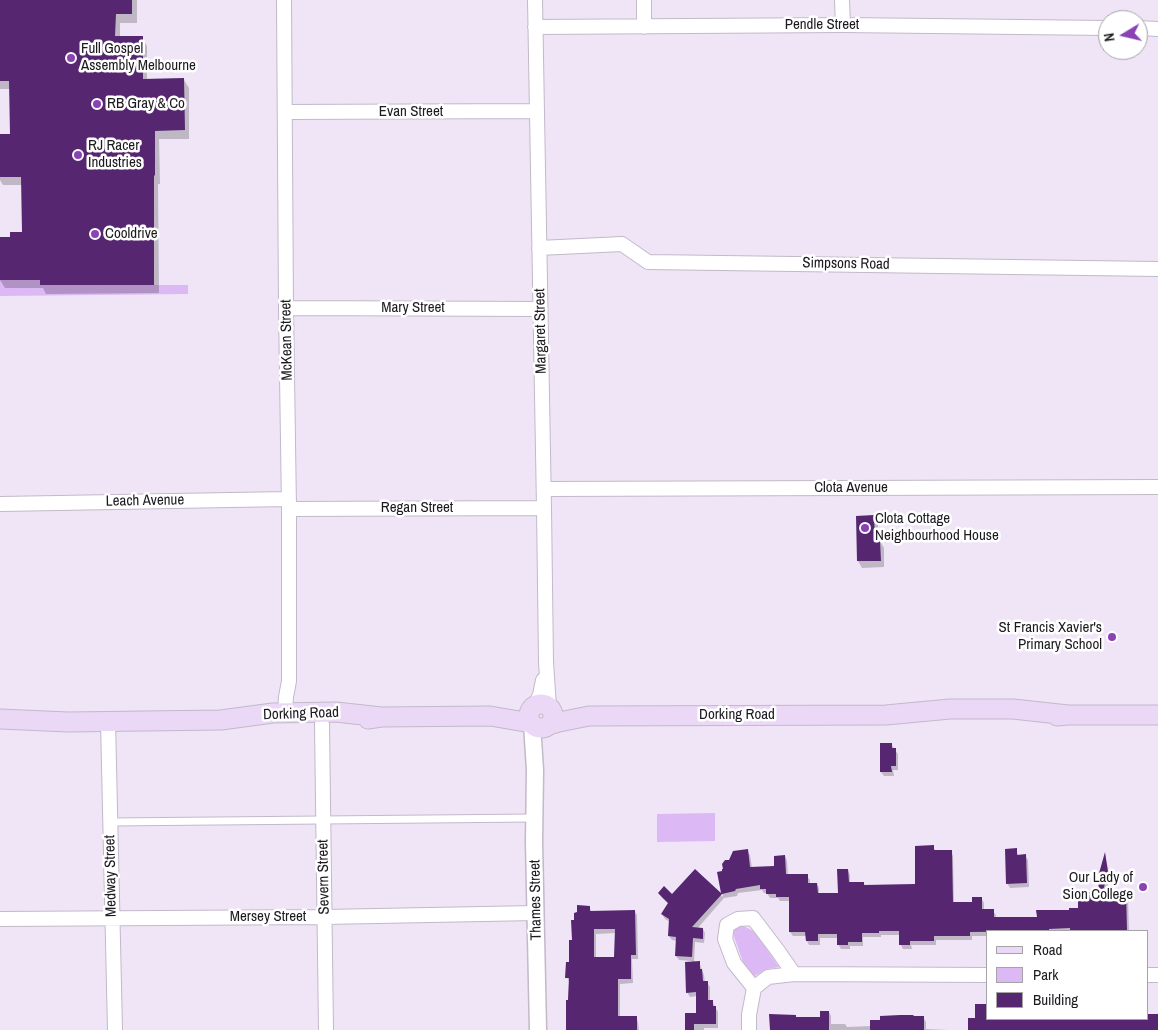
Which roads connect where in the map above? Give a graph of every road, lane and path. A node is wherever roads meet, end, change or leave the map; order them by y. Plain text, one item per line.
1 (284, 0) edge
2 (535, 0) edge
3 (644, 0) edge
4 (842, 0) edge
5 (843, 25) junction
6 (644, 27) junction
7 (535, 28) junction
8 (1098, 28) edge
9 (537, 111) junction
10 (285, 112) junction
11 (539, 248) junction
12 (1158, 269) edge
13 (286, 308) junction
14 (540, 309) junction
15 (1158, 486) edge
16 (544, 489) junction
17 (0, 504) edge
18 (289, 504) junction
19 (544, 508) junction
20 (290, 713) junction
21 (541, 716) junction
22 (1158, 716) edge
23 (381, 717) junction
24 (0, 719) edge
25 (221, 720) junction
26 (108, 721) junction
27 (68, 722) junction
28 (322, 724) junction
29 (0, 729) edge
30 (534, 818) junction
31 (323, 820) junction
32 (110, 822) junction
33 (536, 914) junction
34 (324, 917) junction
35 (112, 918) junction
36 (0, 919) edge
37 (794, 974) junction
38 (986, 974) edge
39 (754, 988) junction
40 (115, 1030) edge
41 (326, 1030) edge
42 (538, 1030) edge
43 (749, 1030) edge

1 - 10 street, McKean Street
2 - 7 street, Margaret Street
3 - 6 street
4 - 5 street
5 - 6 street, Pendle Street
5 - 8 street, Pendle Street
6 - 7 street, Pendle Street
7 - 9 street, Margaret Street
9 - 10 street, Evan Street
9 - 11 street, Margaret Street
10 - 13 street, McKean Street
11 - 12 street, Simpsons Road
11 - 14 street, Margaret Street
13 - 14 street, Mary Street
13 - 18 street, McKean Street
14 - 16 street, Margaret Street
15 - 16 street, Clota Avenue
16 - 19 street, Margaret Street
17 - 18 street, Leach Avenue
18 - 19 street, Regan Street
18 - 20 street, McKean Street
19 - 21 street, Margaret Street
20 - 23 main road, Dorking Road
20 - 25 main road, Dorking Road
21 - 22 main road, Dorking Road
21 - 23 main road, Dorking Road
21 - 30 street, Thames Street
23 - 28 main road, Dorking Road
24 - 27 main road, Dorking Road
25 - 26 main road, Dorking Road
25 - 28 main road, Dorking Road
26 - 27 main road, Dorking Road
26 - 32 street, Medway Street
27 - 29 main road, Dorking Road
28 - 31 street, Severn Street
30 - 31 lane
30 - 33 street, Thames Street
31 - 32 lane
31 - 34 street, Severn Street
32 - 35 street, Medway Street
33 - 34 street, Mersey Street
33 - 42 street, Thames Street
34 - 35 street, Mersey Street
34 - 41 street, Severn Street
35 - 36 street, Mersey Street
35 - 40 street, Medway Street
37 - 38 street
37 - 39 street
37 - 39 street
39 - 43 street

